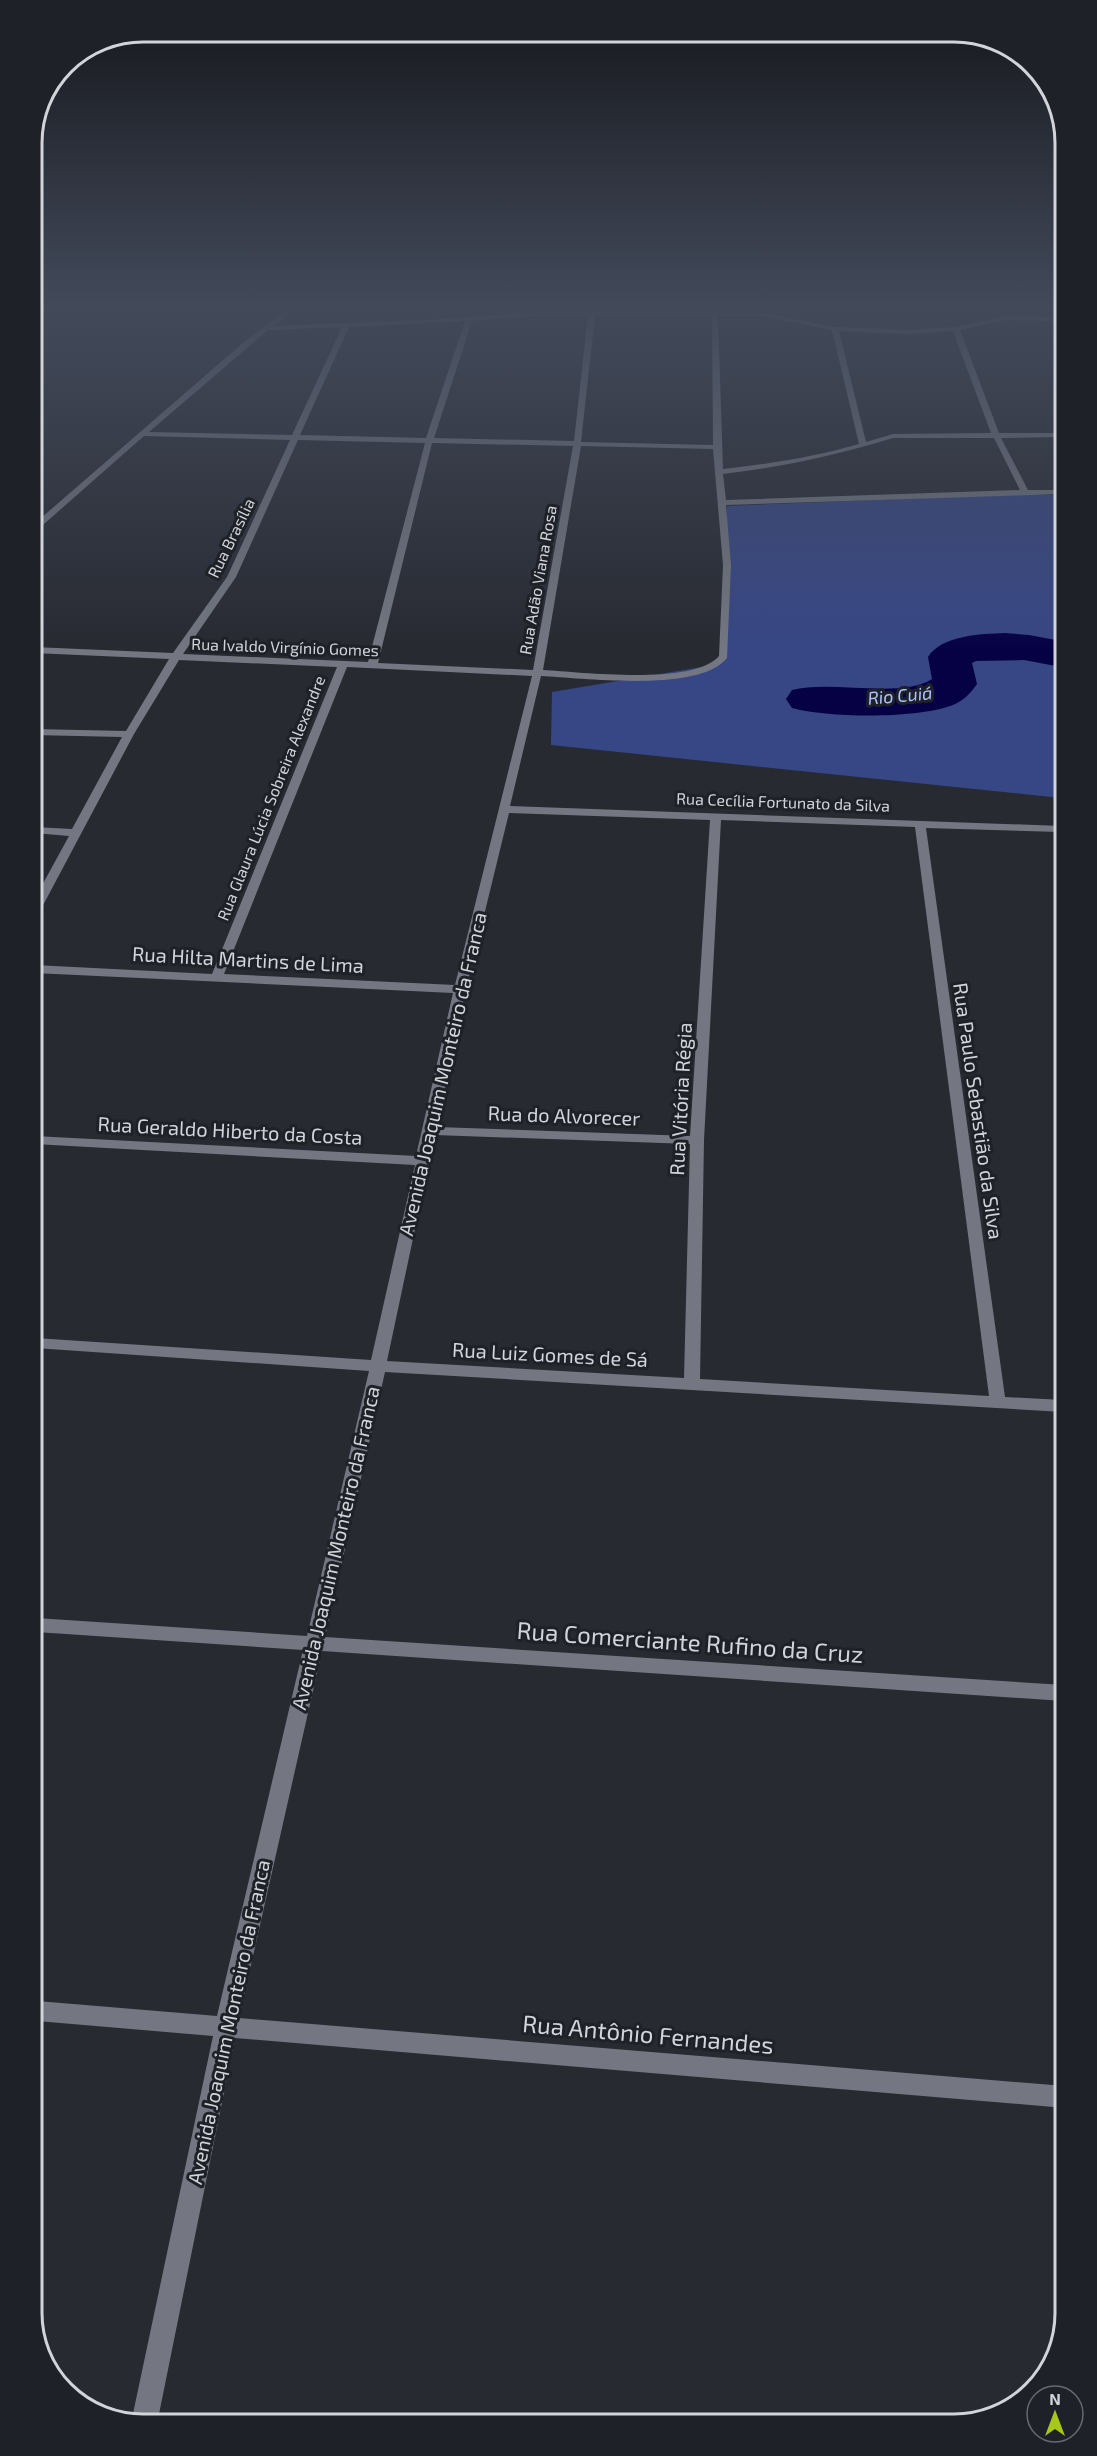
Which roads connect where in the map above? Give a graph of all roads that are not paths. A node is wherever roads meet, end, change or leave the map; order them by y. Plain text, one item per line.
1 (156, 422) edge
2 (301, 422) edge
3 (435, 422) edge
4 (580, 422) edge
5 (717, 422) edge
6 (857, 422) edge
7 (991, 422) edge
8 (142, 434) junction
9 (996, 435) junction
10 (1055, 435) edge
11 (293, 438) junction
12 (429, 441) junction
13 (577, 445) junction
14 (863, 446) junction
15 (717, 447) junction
16 (719, 472) junction
17 (1025, 492) junction
18 (1055, 492) edge
19 (721, 503) junction
20 (42, 521) edge
21 (42, 651) edge
22 (175, 658) junction
23 (343, 664) junction
24 (372, 666) junction
25 (537, 674) junction
26 (42, 732) edge
27 (129, 734) junction
28 (504, 809) junction
29 (716, 816) junction
30 (920, 824) junction
31 (1055, 829) edge
32 (42, 831) edge
33 (76, 833) junction
34 (42, 896) edge
35 (42, 969) edge
36 (217, 977) junction
37 (460, 989) junction
38 (430, 1131) junction
39 (42, 1140) edge
40 (697, 1140) junction
41 (424, 1161) junction
42 (42, 1343) edge
43 (378, 1366) junction
44 (692, 1384) junction
45 (998, 1403) junction
46 (1055, 1406) edge
47 (42, 1625) edge
48 (313, 1644) junction
49 (1055, 1692) edge
50 (42, 2011) edge
51 (226, 2026) junction
52 (1055, 2096) edge
53 (146, 2414) edge

1 - 8 street
2 - 11 street, Rua Brasília
3 - 12 street
4 - 13 street, Rua Adão Viana Rosa
5 - 15 street
6 - 14 street
7 - 9 street
8 - 11 street
8 - 20 street
9 - 10 street
9 - 14 street
9 - 17 street
11 - 12 street
11 - 22 street, Rua Brasília
12 - 13 street
12 - 24 street
13 - 15 street
13 - 25 street, Rua Adão Viana Rosa
14 - 16 street
15 - 16 street
16 - 19 street
17 - 18 street
17 - 19 street
19 - 25 street, Rua Ivaldo Virgínio Gomes
21 - 22 street, Rua Ivaldo Virgínio Gomes
22 - 23 street, Rua Ivaldo Virgínio Gomes
22 - 27 street, Rua Brasília
23 - 24 street, Rua Ivaldo Virgínio Gomes
23 - 36 street, Rua Glaura Lúcia Sobreira Alexandre
24 - 25 street, Rua Ivaldo Virgínio Gomes
25 - 28 street, Avenida Joaquim Monteiro da Franca
26 - 27 street
27 - 33 street, Rua Brasília
28 - 29 street, Rua Cecília Fortunato da Silva
28 - 37 street, Avenida Joaquim Monteiro da Franca
29 - 30 street, Rua Cecília Fortunato da Silva
29 - 40 street, Rua Vitória Régia
30 - 31 street, Rua Cecília Fortunato da Silva
30 - 45 street, Rua Paulo Sebastião da Silva
32 - 33 street
33 - 34 street, Rua Brasília
35 - 36 street, Rua Hilta Martins de Lima
36 - 37 street, Rua Hilta Martins de Lima
37 - 38 street, Avenida Joaquim Monteiro da Franca
38 - 40 street, Rua do Alvorecer
38 - 41 street, Avenida Joaquim Monteiro da Franca
39 - 41 street, Rua Geraldo Hiberto da Costa
40 - 44 street, Rua Vitória Régia
41 - 43 street, Avenida Joaquim Monteiro da Franca
42 - 43 street, Rua Luiz Gomes de Sá
43 - 44 street, Rua Luiz Gomes de Sá
43 - 48 street, Avenida Joaquim Monteiro da Franca
44 - 45 street, Rua Luiz Gomes de Sá
45 - 46 street, Rua Luiz Gomes de Sá
47 - 48 street, Rua Comerciante Rufino da Cruz
48 - 49 street, Rua Comerciante Rufino da Cruz
48 - 51 street, Avenida Joaquim Monteiro da Franca
50 - 51 street, Rua Antônio Fernandes
51 - 52 street, Rua Antônio Fernandes
51 - 53 street, Avenida Joaquim Monteiro da Franca

